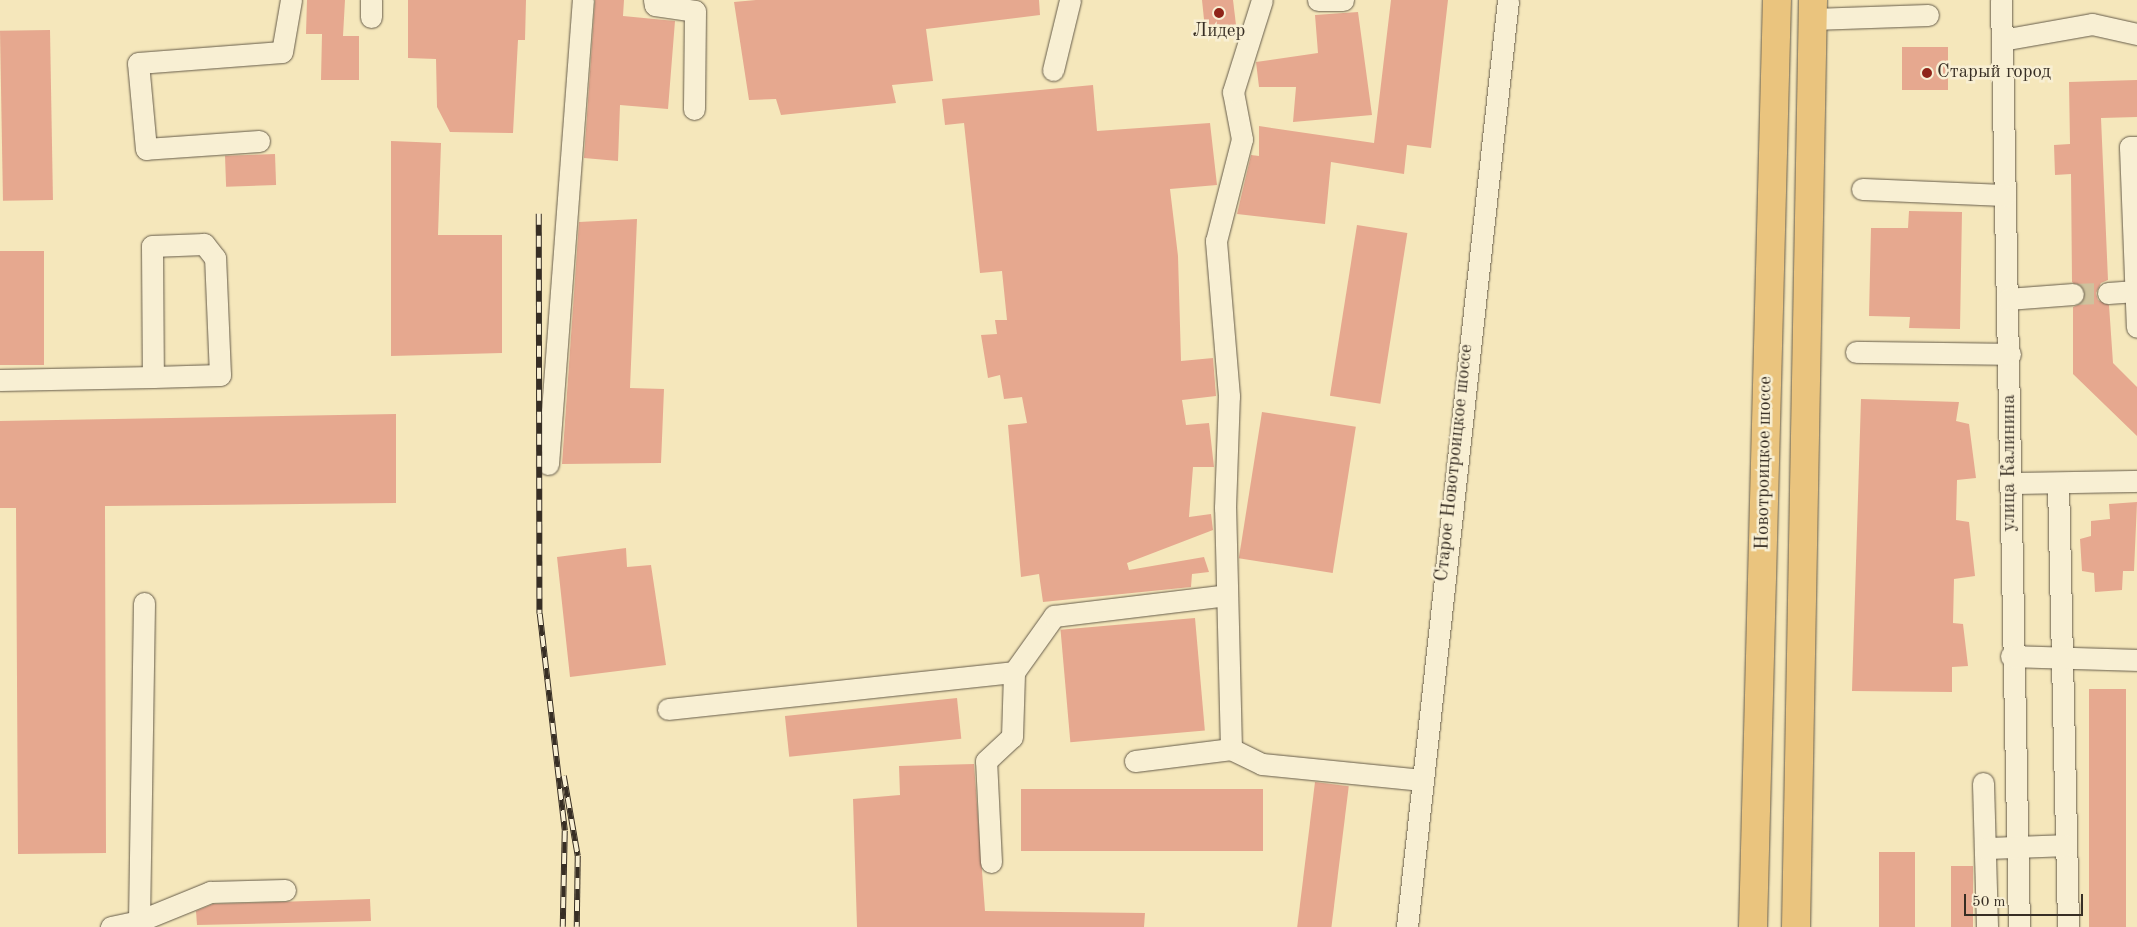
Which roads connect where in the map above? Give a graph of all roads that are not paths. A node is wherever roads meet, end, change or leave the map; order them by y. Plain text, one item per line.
1 (292, 0) edge
2 (584, 0) edge
3 (654, 0) edge
4 (1070, 0) edge
5 (1262, 0) edge
6 (1318, 0) edge
7 (1343, 0) edge
8 (1508, 0) edge
9 (1778, 0) edge
10 (2001, 0) edge
11 (1873, 9) edge
12 (1814, 10) edge
13 (1928, 15) dead end
14 (2137, 34) edge
15 (2002, 40) junction
16 (1053, 70) dead end
17 (694, 109) dead end
18 (259, 141) dead end
19 (2137, 148) edge
20 (1862, 189) dead end
21 (2005, 195) junction
22 (2136, 291) junction
23 (2108, 293) tunnel mouth
24 (2073, 294) tunnel mouth
25 (2008, 299) junction
26 (2137, 327) edge
27 (1856, 352) dead end
28 (2010, 354) junction
29 (153, 377) junction
30 (0, 380) edge
31 (548, 464) dead end
32 (2137, 482) edge
33 (2010, 483) junction
34 (2058, 483) junction
35 (1227, 595) junction
36 (144, 603) dead end
37 (2012, 656) junction
38 (2058, 658) junction
39 (2137, 660) edge
40 (1014, 672) junction
41 (668, 709) dead end
42 (1231, 749) junction
43 (1135, 761) dead end
44 (1422, 780) junction
45 (1983, 783) dead end
46 (2065, 845) junction
47 (1985, 848) junction
48 (2016, 848) junction
49 (991, 862) dead end
50 (285, 890) dead end
51 (139, 921) junction
52 (111, 927) edge
53 (1407, 927) edge
54 (1753, 927) edge
55 (1796, 927) edge
56 (1987, 927) edge
57 (2019, 927) edge
58 (2068, 927) edge

1 - 18 street
2 - 31 street
3 - 17 street
4 - 16 street
5 - 35 street
6 - 7 street
8 - 44 street, Старое Новотроицкое шоссе
9 - 54 main road, Новотроицкое шоссе
10 - 15 street, улица Калинина
11 - 12 street
11 - 13 street
12 - 55 main road, Новотроицкое шоссе
14 - 15 street
15 - 21 street, улица Калинина
19 - 22 street
20 - 21 street
21 - 25 street, улица Калинина
22 - 23 street
22 - 26 street
24 - 25 street
25 - 28 street, улица Калинина
27 - 28 street
28 - 33 street, улица Калинина
29 - 29 street
29 - 30 street
32 - 34 street
33 - 34 street
33 - 37 street, улица Калинина
34 - 38 street
35 - 40 street
35 - 42 street
36 - 51 street
37 - 38 street
37 - 48 street, улица Калинина
38 - 39 street
38 - 46 street
40 - 41 street
40 - 49 street
42 - 43 street
42 - 44 street
44 - 53 street, Старое Новотроицкое шоссе
45 - 47 street
46 - 48 street
46 - 58 street
47 - 48 street
47 - 56 street
48 - 57 street, улица Калинина
50 - 51 street
51 - 52 street

